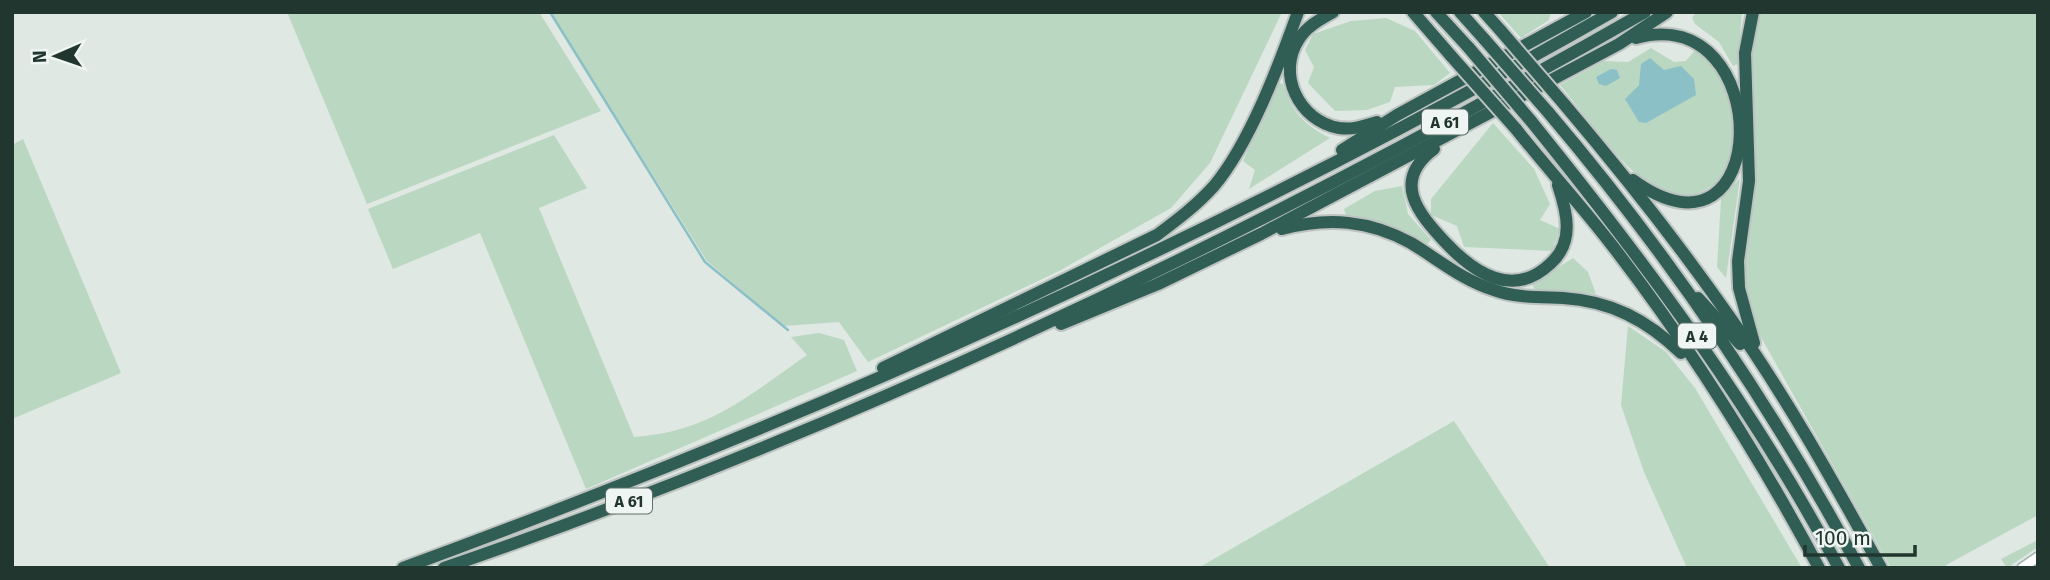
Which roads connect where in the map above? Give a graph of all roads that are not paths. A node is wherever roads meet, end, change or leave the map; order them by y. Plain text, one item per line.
1 (1298, 12) edge
2 (1333, 12) edge
3 (1405, 12) edge
4 (1413, 12) edge
5 (1436, 12) edge
6 (1460, 12) edge
7 (1612, 12) edge
8 (1645, 12) edge
9 (1667, 12) edge
10 (1753, 12) edge
11 (1585, 13) edge
12 (1491, 19) edge
13 (1425, 26) junction
14 (1619, 44) junction
15 (1397, 115) junction
16 (1451, 136) junction
17 (1622, 172) junction
18 (1555, 177) junction
19 (1280, 191) junction
20 (1261, 234) junction
21 (1681, 281) junction
22 (998, 347) junction
23 (1699, 371) junction
24 (1776, 387) junction
25 (809, 409) junction
26 (2038, 557) edge
27 (403, 568) edge
28 (444, 568) edge
29 (1819, 568) edge
30 (1839, 568) edge
31 (1859, 568) edge
32 (1881, 568) edge
33 (2022, 568) edge

1 - 25 highway
2 - 15 highway
3 - 13 highway
4 - 13 highway
5 - 30 highway, A 4, bridge
6 - 21 highway, A 4, bridge
7 - 19 highway, A 61
8 - 22 highway, A 61
9 - 14 highway
10 - 24 highway
11 - 15 highway
12 - 17 highway, bridge
13 - 18 highway, bridge
14 - 16 highway
14 - 17 highway
15 - 19 highway
16 - 18 highway
16 - 20 highway
17 - 24 highway
18 - 23 highway
19 - 25 highway, A 61
20 - 22 highway
20 - 23 highway
21 - 24 highway
21 - 31 highway, A 4
22 - 28 highway, A 61
23 - 29 highway
24 - 32 highway
25 - 27 highway, A 61
26 - 33 main road

